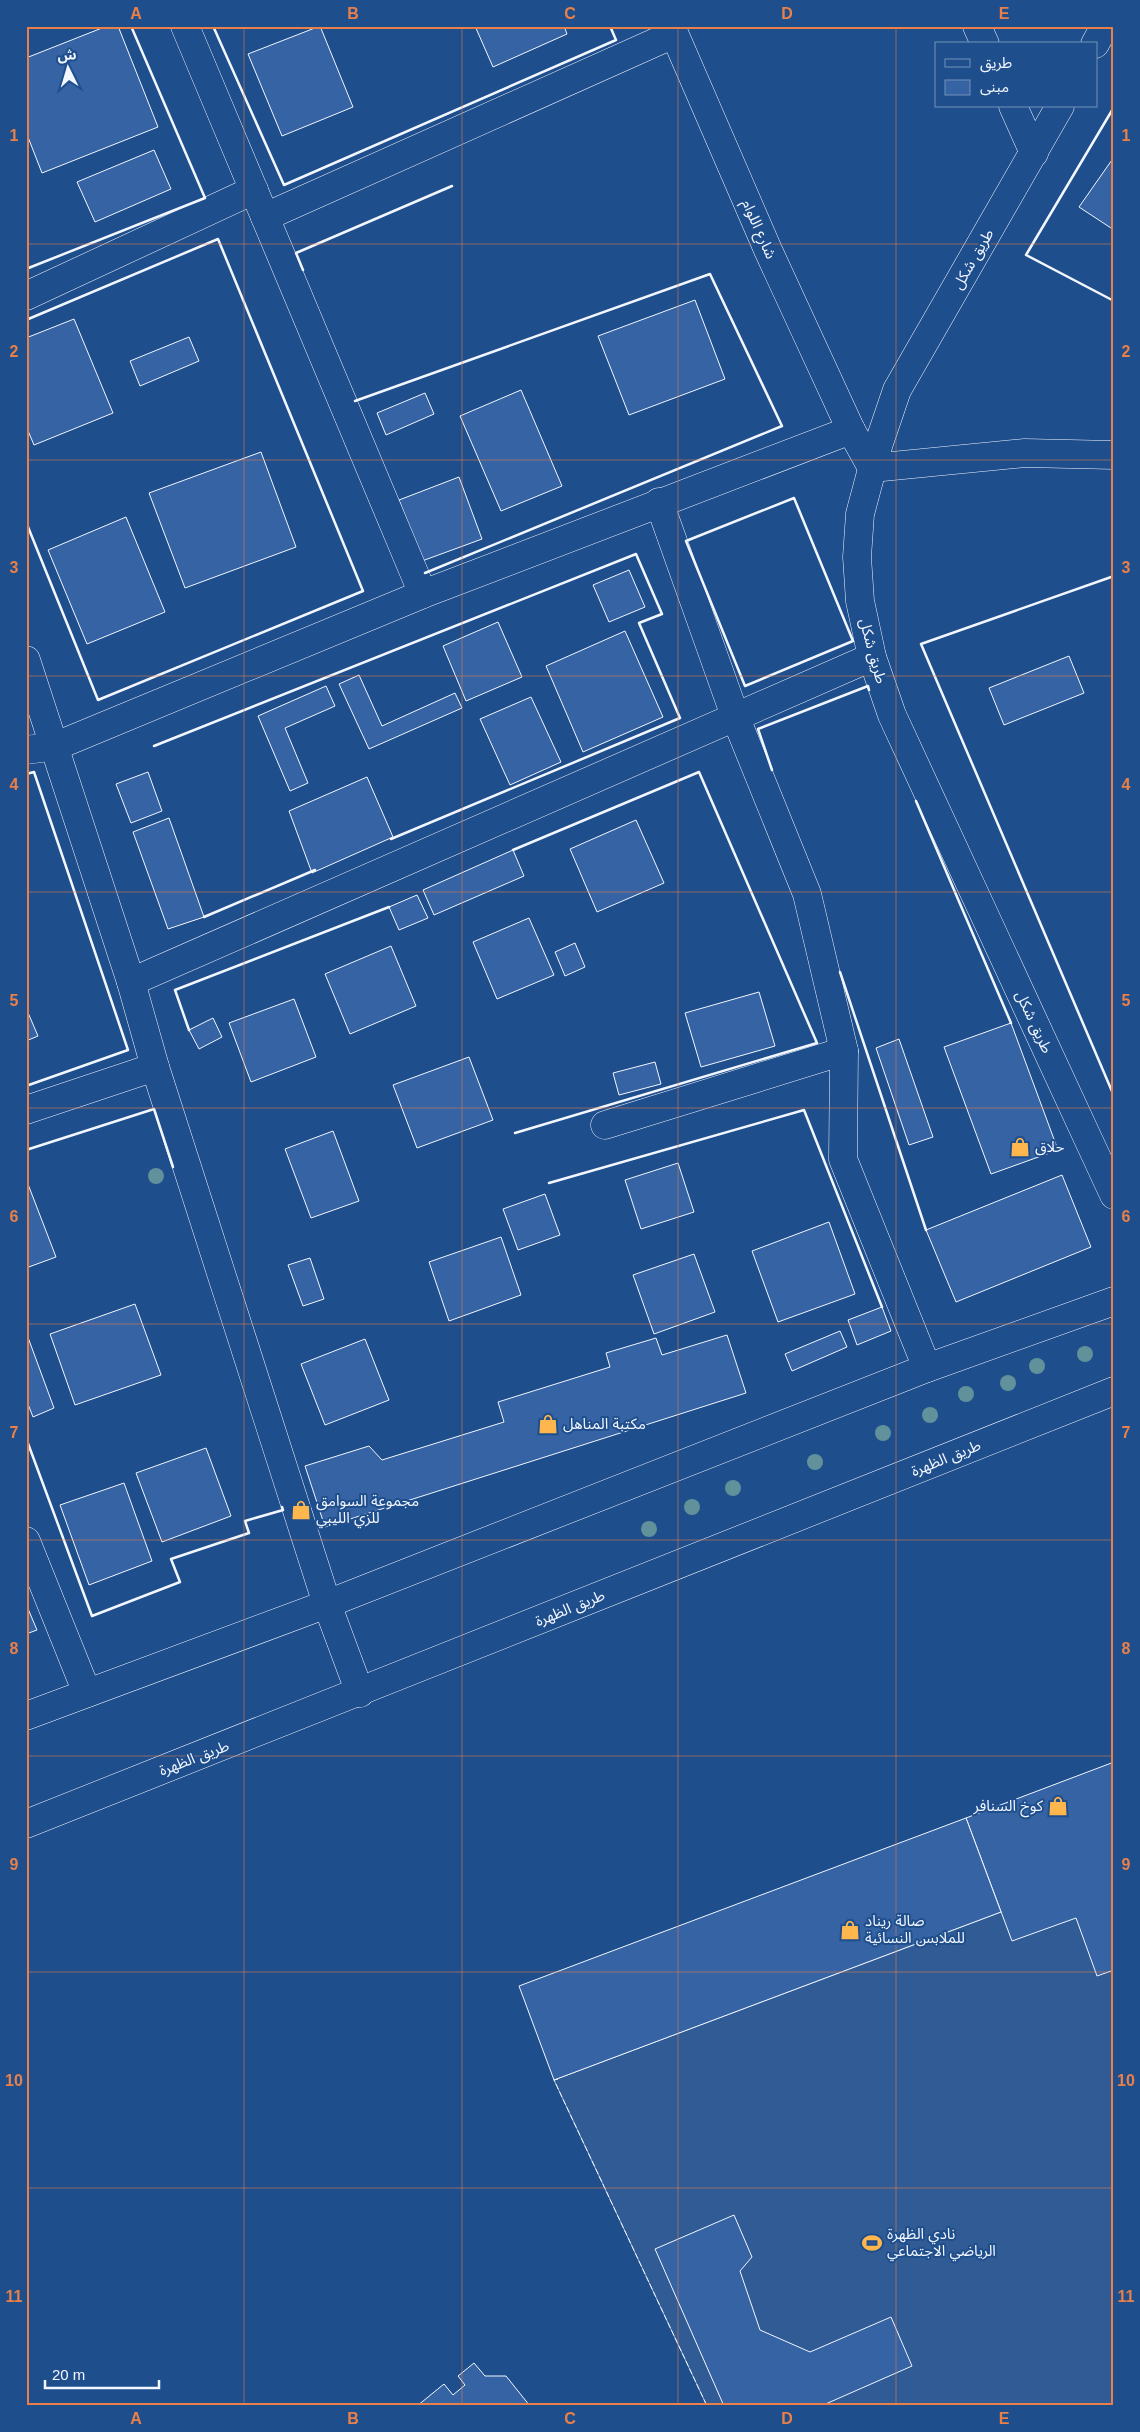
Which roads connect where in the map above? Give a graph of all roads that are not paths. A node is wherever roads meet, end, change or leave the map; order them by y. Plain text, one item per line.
1 (186, 26) edge
2 (978, 26) edge
3 (1105, 26) edge
4 (673, 30) edge
5 (984, 42) edge
6 (1097, 42) edge
7 (1014, 108) edge
8 (1059, 108) edge
9 (1034, 153) junction
10 (254, 190) junction
11 (265, 217) junction
12 (26, 296) edge
13 (851, 430) junction
14 (1113, 455) edge
15 (872, 468) junction
16 (660, 502) junction
17 (423, 594) junction
18 (872, 657) junction
19 (26, 660) edge
20 (736, 716) junction
21 (56, 746) junction
22 (26, 750) edge
23 (131, 982) junction
24 (844, 1050) junction
25 (155, 1067) junction
26 (26, 1110) edge
27 (605, 1125) dead end
28 (1114, 1196) edge
29 (1114, 1301) edge
30 (927, 1368) junction
31 (1114, 1391) edge
32 (26, 1541) edge
33 (327, 1604) junction
34 (87, 1693) junction
35 (360, 1693) junction
36 (26, 1716) edge
37 (26, 1824) edge

1 - 10 street
2 - 5 street
3 - 6 street
4 - 11 street
4 - 13 street, شارع اللوام
7 - 9 street
8 - 9 street, طريق شكل
9 - 15 street, طريق شكل
10 - 11 street
10 - 12 street
11 - 17 street
13 - 15 street, شارع اللوام
13 - 16 street
14 - 15 street
15 - 18 street, طريق شكل
16 - 17 street
16 - 20 street
17 - 21 street
18 - 20 street
18 - 28 street, طريق شكل
19 - 21 street
20 - 23 street
20 - 24 street
21 - 22 street
21 - 23 street
23 - 25 street
24 - 27 street
24 - 30 street
25 - 26 street
25 - 33 street
29 - 30 street
30 - 33 street
31 - 35 street, طريق الظهرة
32 - 34 street
33 - 34 street
33 - 35 street
34 - 36 street
35 - 37 street, طريق الظهرة

